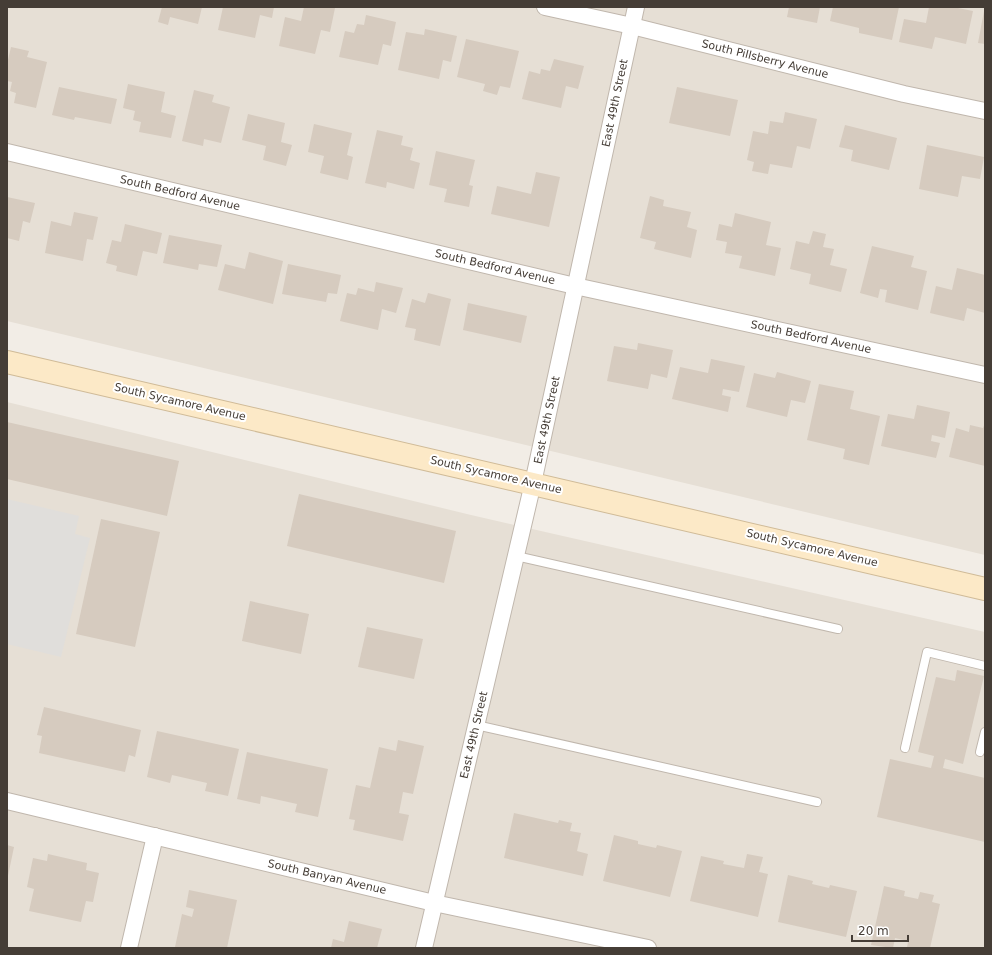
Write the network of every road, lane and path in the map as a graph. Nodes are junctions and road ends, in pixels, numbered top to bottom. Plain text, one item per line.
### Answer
1 (545, 7) edge
2 (636, 7) edge
3 (632, 26) junction
4 (985, 111) edge
5 (7, 152) edge
6 (575, 286) junction
7 (7, 362) edge
8 (985, 375) edge
9 (533, 484) junction
10 (516, 556) junction
11 (985, 589) edge
12 (838, 629) dead end
13 (985, 666) edge
14 (476, 725) junction
15 (985, 732) edge
16 (905, 748) dead end
17 (980, 752) dead end
18 (7, 801) edge
19 (817, 802) dead end
20 (155, 836) junction
21 (434, 903) junction
22 (129, 948) edge
23 (424, 948) edge
24 (648, 948) edge

1 - 3 street, South Pillsberry Avenue
2 - 3 street, East 49th Street
3 - 4 street, South Pillsberry Avenue
3 - 6 street, East 49th Street
5 - 6 street, South Bedford Avenue
6 - 8 street, South Bedford Avenue
6 - 9 street, East 49th Street
7 - 9 main road, South Sycamore Avenue
9 - 10 street, East 49th Street
9 - 11 main road, South Sycamore Avenue
10 - 12 lane
10 - 14 street, East 49th Street
13 - 16 lane
14 - 19 lane
14 - 21 street, East 49th Street
15 - 17 lane
18 - 20 street, South Banyan Avenue
20 - 21 street, South Banyan Avenue
20 - 22 street
21 - 23 street, East 49th Street
21 - 24 street, South Banyan Avenue

